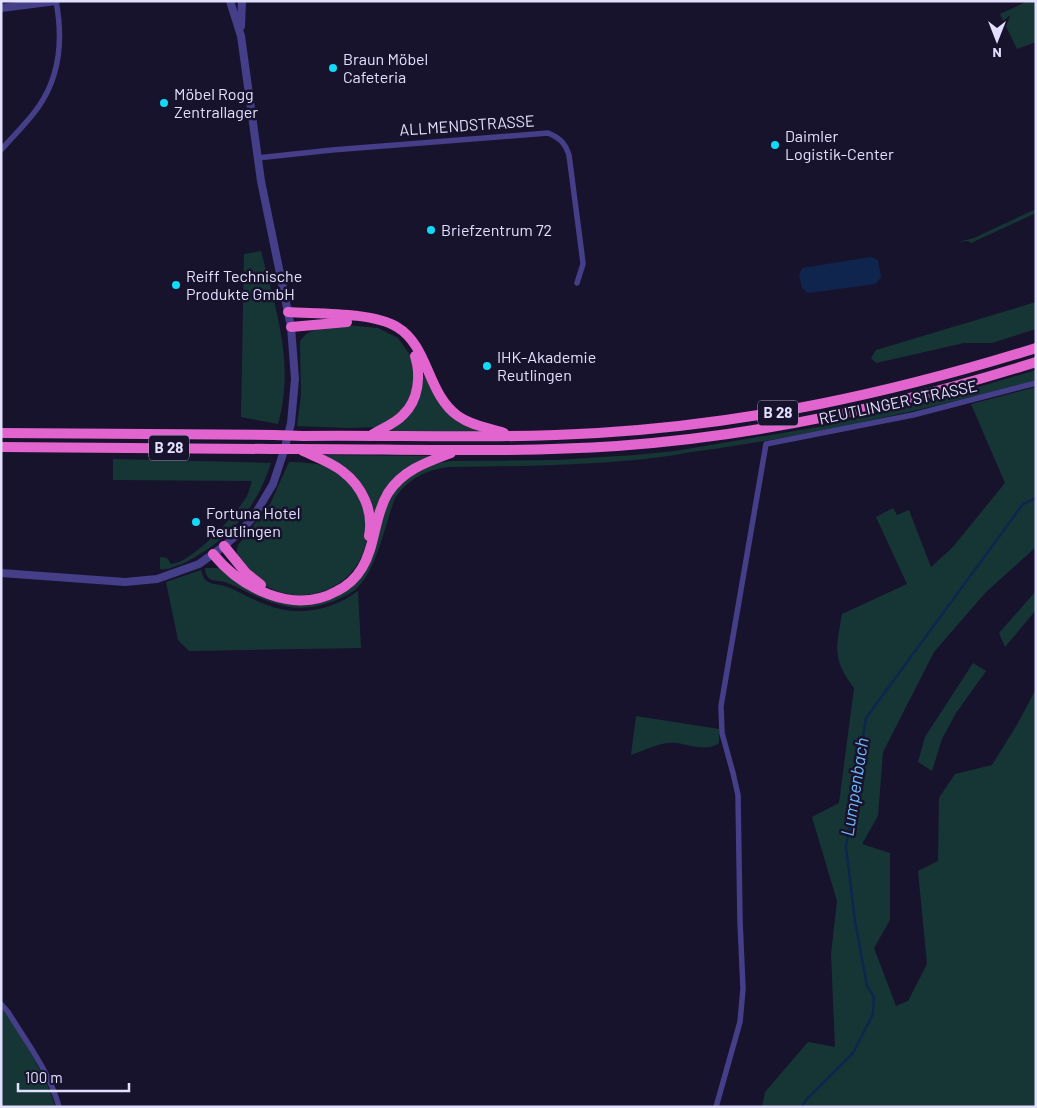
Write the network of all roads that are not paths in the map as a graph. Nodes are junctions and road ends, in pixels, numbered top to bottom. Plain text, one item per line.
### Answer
1 (56, 1) edge
2 (242, 1) edge
3 (229, 2) edge
4 (1, 8) edge
5 (241, 36) junction
6 (1, 150) edge
7 (257, 158) junction
8 (577, 283) dead end
9 (288, 312) junction
10 (291, 328) junction
11 (1036, 348) edge
12 (1036, 362) edge
13 (1036, 383) edge
14 (1, 433) edge
15 (370, 436) junction
16 (512, 436) junction
17 (1, 447) edge
18 (300, 450) junction
19 (457, 450) junction
20 (224, 546) junction
21 (213, 554) junction
22 (1, 573) edge
23 (1, 1004) edge
24 (59, 1107) edge
25 (716, 1107) edge

1 - 4 street
1 - 6 street
2 - 5 street
3 - 5 street
5 - 7 street
7 - 8 street, ALLMENDSTRASSE
7 - 9 street
9 - 10 street
9 - 16 highway
10 - 15 highway
10 - 20 street
11 - 16 highway, B 28
12 - 19 highway, B 28
13 - 25 street, REUTLINGER STRASSE
14 - 15 highway, B 28, bridge
15 - 16 highway, B 28
17 - 18 highway, B 28, bridge
18 - 19 highway, B 28
18 - 20 highway
19 - 21 highway
20 - 21 street
21 - 22 street
23 - 24 street

